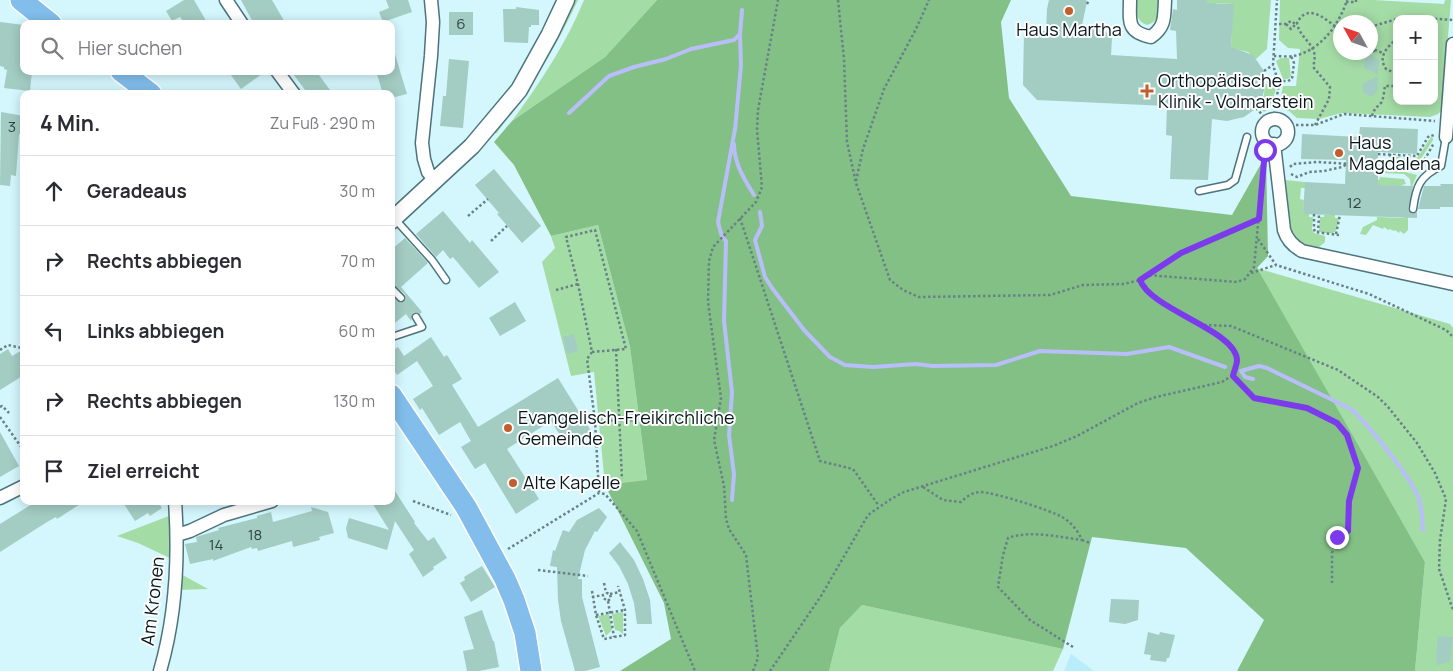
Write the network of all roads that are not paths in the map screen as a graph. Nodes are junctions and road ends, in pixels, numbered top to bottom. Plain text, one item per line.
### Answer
1 (21, 0) edge
2 (226, 0) edge
3 (431, 0) edge
4 (566, 0) edge
5 (1130, 0) edge
6 (1165, 0) edge
7 (46, 20) edge
8 (239, 20) edge
9 (1453, 44) edge
10 (126, 75) edge
11 (280, 75) edge
12 (146, 90) edge
13 (291, 90) edge
14 (1446, 137) joint
15 (1247, 138) dead end
16 (1274, 144) junction
17 (434, 180) junction
18 (1199, 191) dead end
19 (1413, 209) dead end
20 (395, 216) edge
21 (395, 222) edge
22 (446, 280) dead end
23 (1453, 284) edge
24 (395, 292) edge
25 (401, 298) dead end
26 (416, 317) dead end
27 (395, 336) edge
28 (395, 400) edge
29 (20, 488) edge
30 (0, 498) edge
31 (175, 505) edge
32 (258, 505) edge
33 (177, 535) junction
34 (160, 671) edge
35 (531, 671) edge

1 - 7 main road
2 - 8 street
3 - 17 street
4 - 17 street
5 - 6 street
9 - 14 street
10 - 12 main road
11 - 13 street
14 - 19 lane
15 - 18 lane
16 - 16 street
16 - 23 street
17 - 20 street
21 - 22 lane
24 - 25 lane
26 - 27 lane
28 - 35 main road
29 - 30 street
31 - 33 street, Am Kronen
32 - 33 street, Am Kronen
33 - 34 street, Am Kronen

